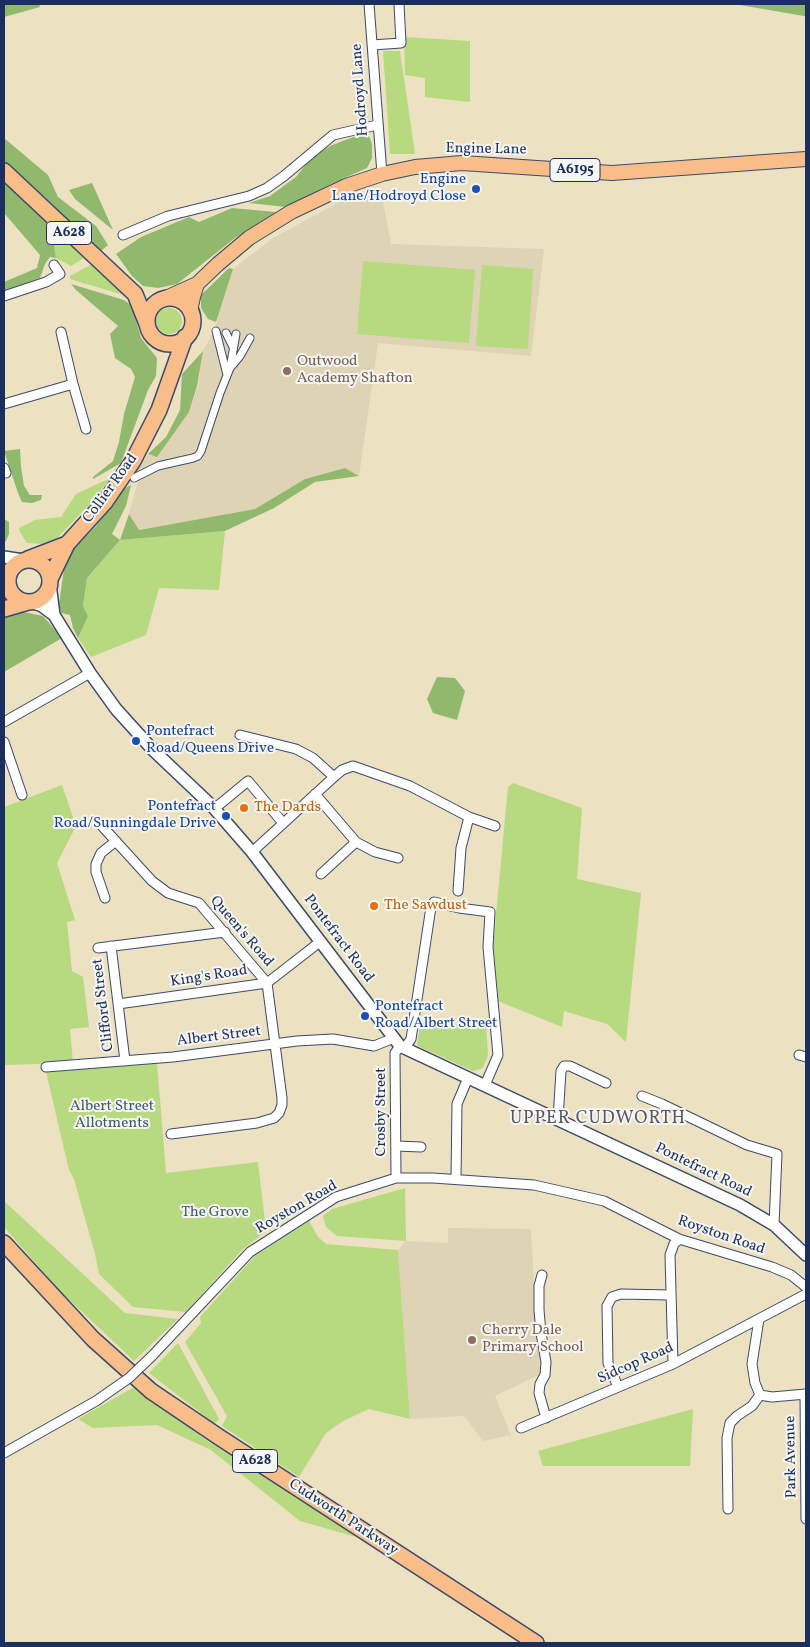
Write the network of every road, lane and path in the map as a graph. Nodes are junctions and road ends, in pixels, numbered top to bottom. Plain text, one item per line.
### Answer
1 (369, 4) edge
2 (399, 4) edge
3 (372, 45) junction
4 (378, 125) junction
5 (806, 159) edge
6 (4, 171) edge
7 (382, 174) junction
8 (123, 235) dead end
9 (54, 265) dead end
10 (197, 284) junction
11 (135, 294) junction
12 (4, 296) edge
13 (164, 299) junction
14 (190, 311) junction
15 (147, 324) junction
16 (216, 331) dead end
17 (61, 332) dead end
18 (226, 333) dead end
19 (185, 338) junction
20 (158, 340) junction
21 (233, 347) junction
22 (228, 372) junction
23 (171, 373) junction
24 (73, 384) junction
25 (4, 404) edge
26 (86, 429) dead end
27 (134, 478) dead end
28 (67, 544) junction
29 (4, 557) edge
30 (26, 559) junction
31 (50, 581) junction
32 (6, 585) edge
33 (29, 602) junction
34 (4, 609) edge
35 (54, 615) junction
36 (90, 673) junction
37 (4, 722) edge
38 (240, 735) dead end
39 (4, 742) edge
40 (334, 776) junction
41 (315, 794) junction
42 (22, 795) dead end
43 (214, 809) junction
44 (469, 817) junction
45 (283, 823) junction
46 (102, 826) dead end
47 (495, 826) dead end
48 (116, 841) junction
49 (356, 842) junction
50 (252, 852) junction
51 (398, 858) dead end
52 (321, 874) dead end
53 (458, 891) dead end
54 (105, 898) dead end
55 (225, 932) junction
56 (321, 941) junction
57 (111, 946) junction
58 (98, 948) dead end
59 (267, 982) junction
60 (118, 1004) junction
61 (276, 1043) junction
62 (399, 1044) junction
63 (125, 1061) junction
64 (46, 1067) dead end
65 (468, 1078) junction
66 (606, 1083) dead end
67 (486, 1085) junction
68 (642, 1096) dead end
69 (558, 1119) junction
70 (172, 1134) dead end
71 (396, 1146) junction
72 (422, 1147) dead end
73 (396, 1178) junction
74 (456, 1179) junction
75 (774, 1226) junction
76 (679, 1239) junction
77 (4, 1243) edge
78 (806, 1255) edge
79 (542, 1275) dead end
80 (806, 1287) edge
81 (806, 1294) edge
82 (670, 1295) junction
83 (759, 1319) junction
84 (673, 1364) junction
85 (618, 1388) junction
86 (806, 1394) edge
87 (760, 1395) junction
88 (546, 1418) junction
89 (521, 1428) dead end
90 (4, 1453) edge
91 (728, 1510) dead end
92 (806, 1519) edge
93 (536, 1643) edge

1 - 3 street, Hodroyd Lane
2 - 3 street
3 - 4 street, Hodroyd Lane
4 - 7 street, Hodroyd Lane
4 - 8 street
5 - 7 main road, Engine Lane / A6195
6 - 11 highway, A628
7 - 10 main road, Engine Lane / A6195
9 - 12 street
10 - 13 main road, Engine Lane / A6195
10 - 14 main road
11 - 13 highway
11 - 15 highway, A628
13 - 14 highway
13 - 15 highway
14 - 19 highway
15 - 20 highway, A628
16 - 22 street
17 - 24 street
18 - 21 street
19 - 20 highway
19 - 23 highway, Collier Road
20 - 23 highway, A628
21 - 22 street
21 - 22 street
22 - 27 street
23 - 28 highway, Collier Road
24 - 25 street
24 - 26 street
28 - 30 highway, Collier Road
28 - 31 highway, Collier Road
29 - 30 street
30 - 31 highway
30 - 32 highway
31 - 33 highway
31 - 35 street, Pontefract Road
32 - 33 highway
33 - 34 highway
33 - 35 street, Pontefract Road
35 - 36 street, Pontefract Road
36 - 37 street
36 - 43 street, Pontefract Road
38 - 40 street
39 - 42 street
40 - 41 street
40 - 44 street
41 - 45 street
41 - 49 street
43 - 45 street
43 - 50 street, Pontefract Road
44 - 47 street
44 - 53 street
45 - 50 street
46 - 48 street, Queen's Road
48 - 54 street
48 - 55 street, Queen's Road
49 - 51 street
49 - 52 street
50 - 56 street, Pontefract Road
55 - 57 street
55 - 59 street, Queen's Road
56 - 59 street, King's Road
56 - 62 street, Pontefract Road
57 - 58 street
57 - 60 street, Clifford Street
59 - 60 street, King's Road
59 - 61 street, Queen's Road
60 - 63 street, Clifford Street
61 - 62 street, Albert Street
61 - 63 street, Albert Street
61 - 70 street
62 - 65 street, Pontefract Road
62 - 67 street, Crosby Street
62 - 71 street, Crosby Street
63 - 64 street, Albert Street
65 - 67 street, Pontefract Road
65 - 74 street
66 - 69 street
67 - 69 street, Pontefract Road
68 - 75 street
69 - 75 street, Pontefract Road
71 - 72 street
71 - 73 street, Crosby Street
73 - 74 street, Royston Road
73 - 90 street, Royston Road, bridge
74 - 76 street, Royston Road
75 - 78 street, Pontefract Road
76 - 80 street, Royston Road
76 - 82 street
77 - 93 highway, Cudworth Parkway / A628
79 - 88 street
81 - 83 street, Sidcop Road
82 - 84 street
82 - 85 street
83 - 84 street, Sidcop Road
83 - 87 street
84 - 85 street, Sidcop Road
85 - 88 street, Sidcop Road
86 - 87 street, Park Avenue
86 - 92 street, Park Avenue
87 - 91 street
88 - 89 street, Sidcop Road

